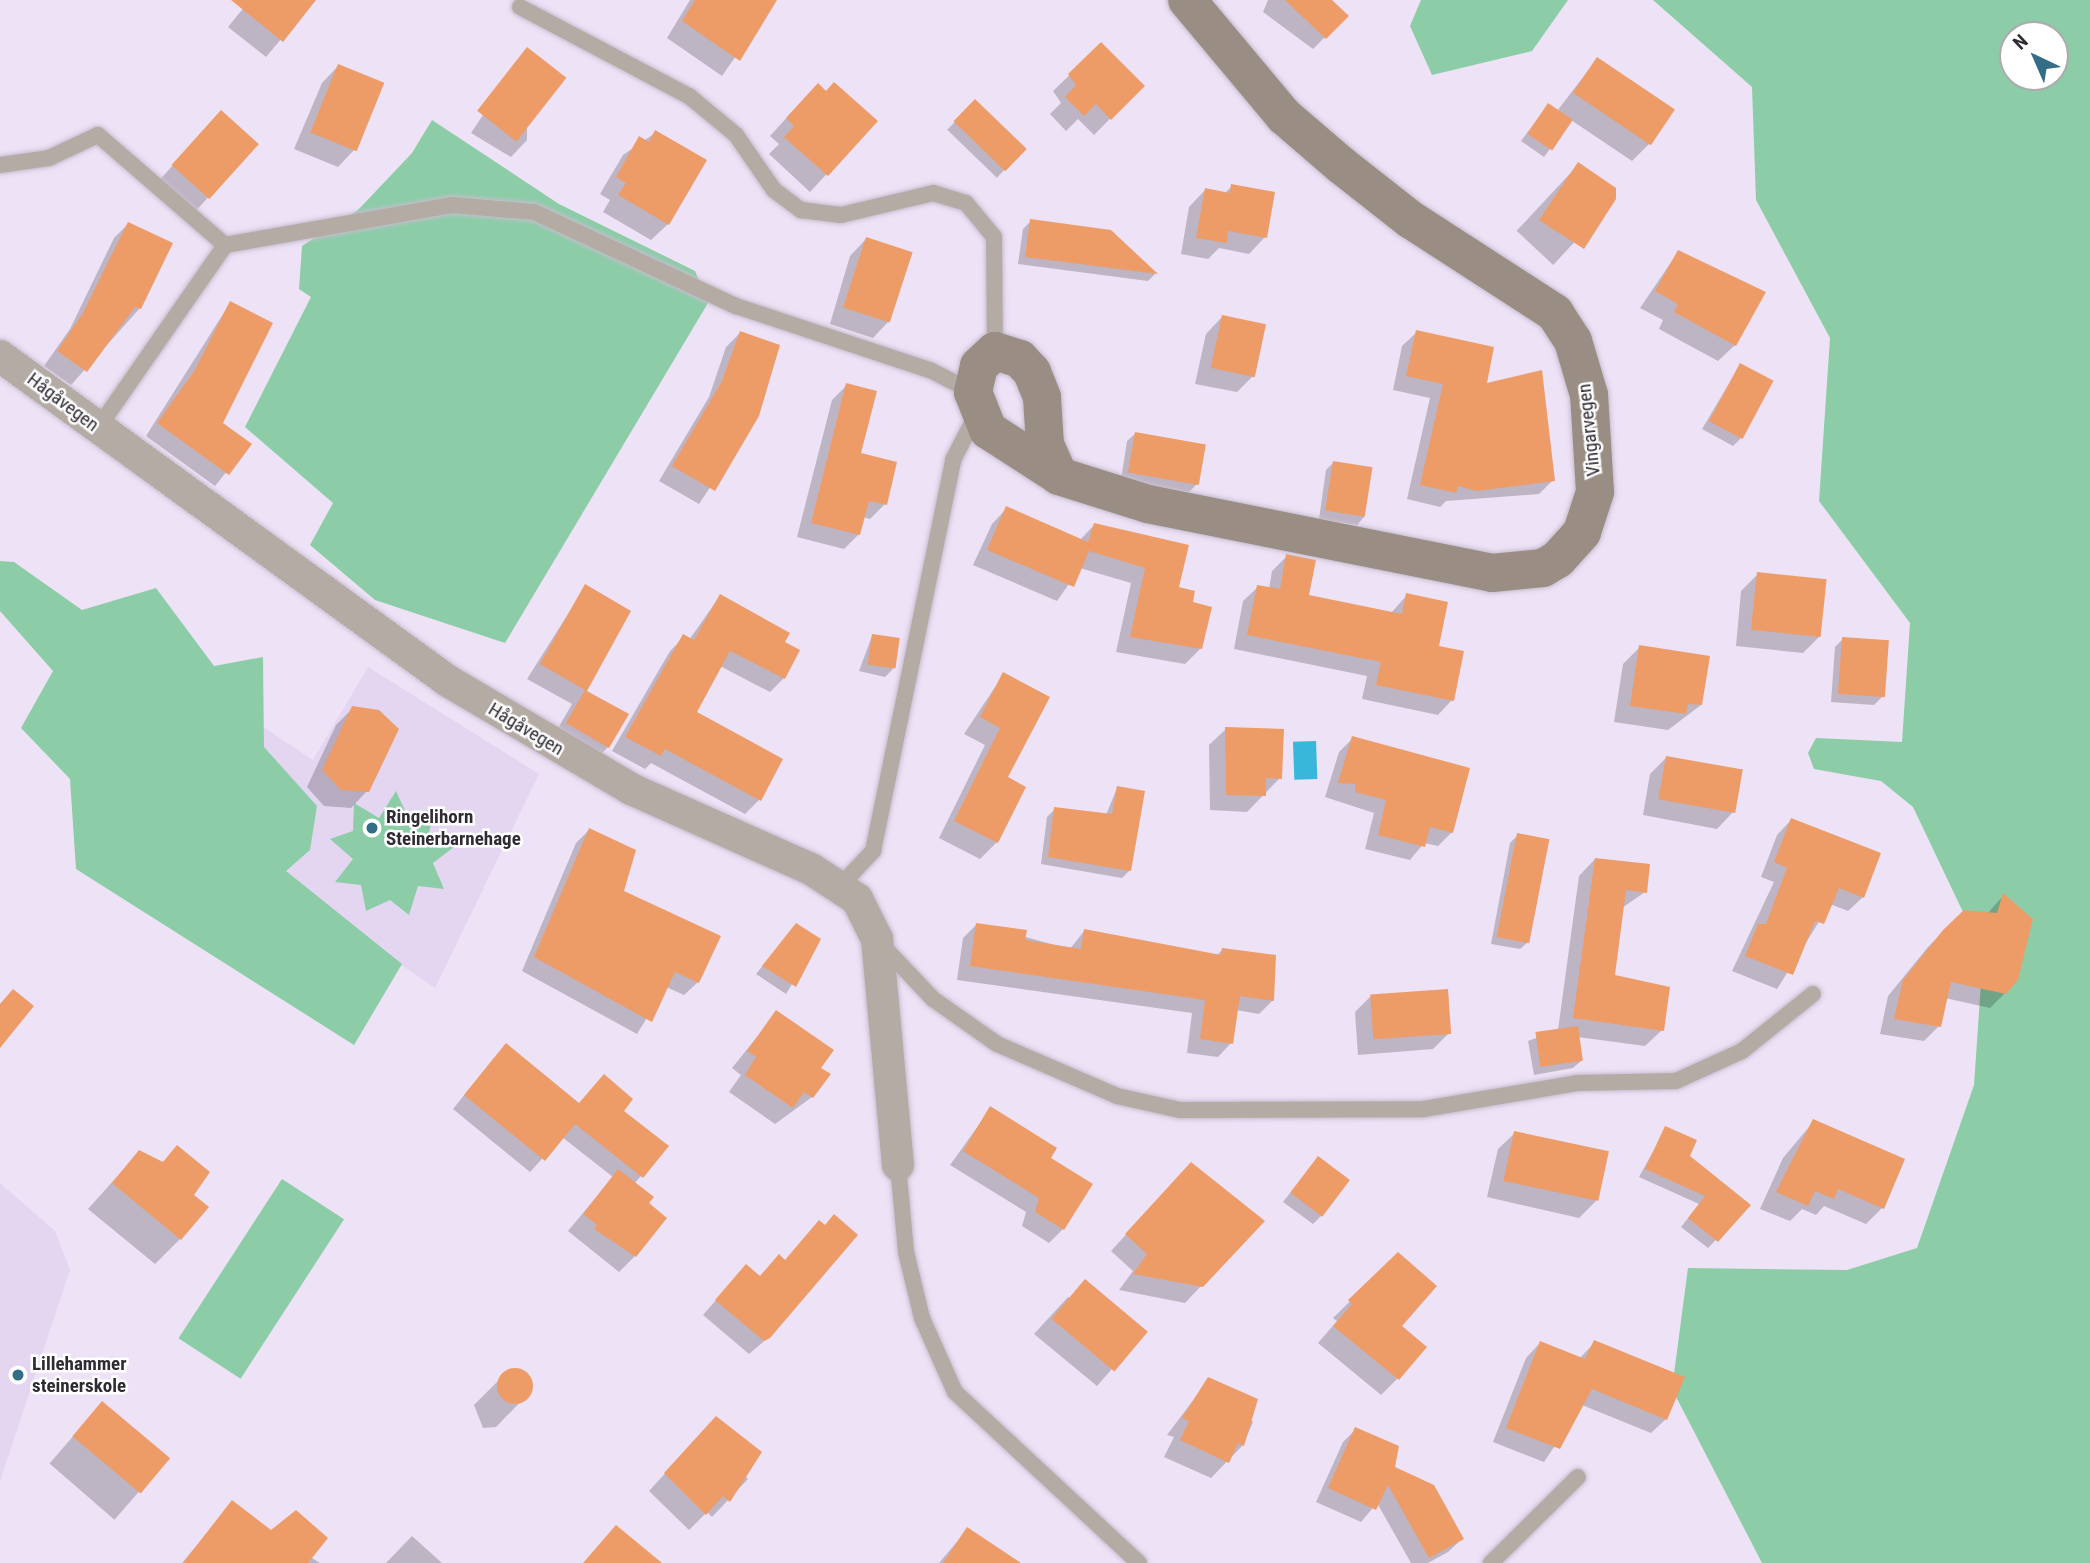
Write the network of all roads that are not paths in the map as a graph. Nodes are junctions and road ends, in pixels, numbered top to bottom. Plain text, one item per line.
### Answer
1 (1187, 0) edge
2 (520, 7) dead end
3 (0, 166) edge
4 (225, 245) junction
5 (995, 351) junction
6 (0, 356) edge
7 (975, 402) junction
8 (97, 428) junction
9 (1059, 476) junction
10 (841, 885) junction
11 (877, 939) junction
12 (1813, 994) dead end
13 (898, 1165) joint
14 (1578, 1477) dead end
15 (1139, 1563) edge
16 (1491, 1563) edge

1 - 9 street, Vingarvegen
2 - 5 lane
3 - 4 lane
4 - 7 lane
4 - 8 lane
5 - 7 street
5 - 9 street
6 - 8 street, Hågåvegen
7 - 9 street, Vingarvegen
7 - 10 lane
8 - 10 street, Hågåvegen
10 - 11 street, Hågåvegen
11 - 12 lane
11 - 13 street, Hågåvegen
13 - 15 lane
14 - 16 lane

